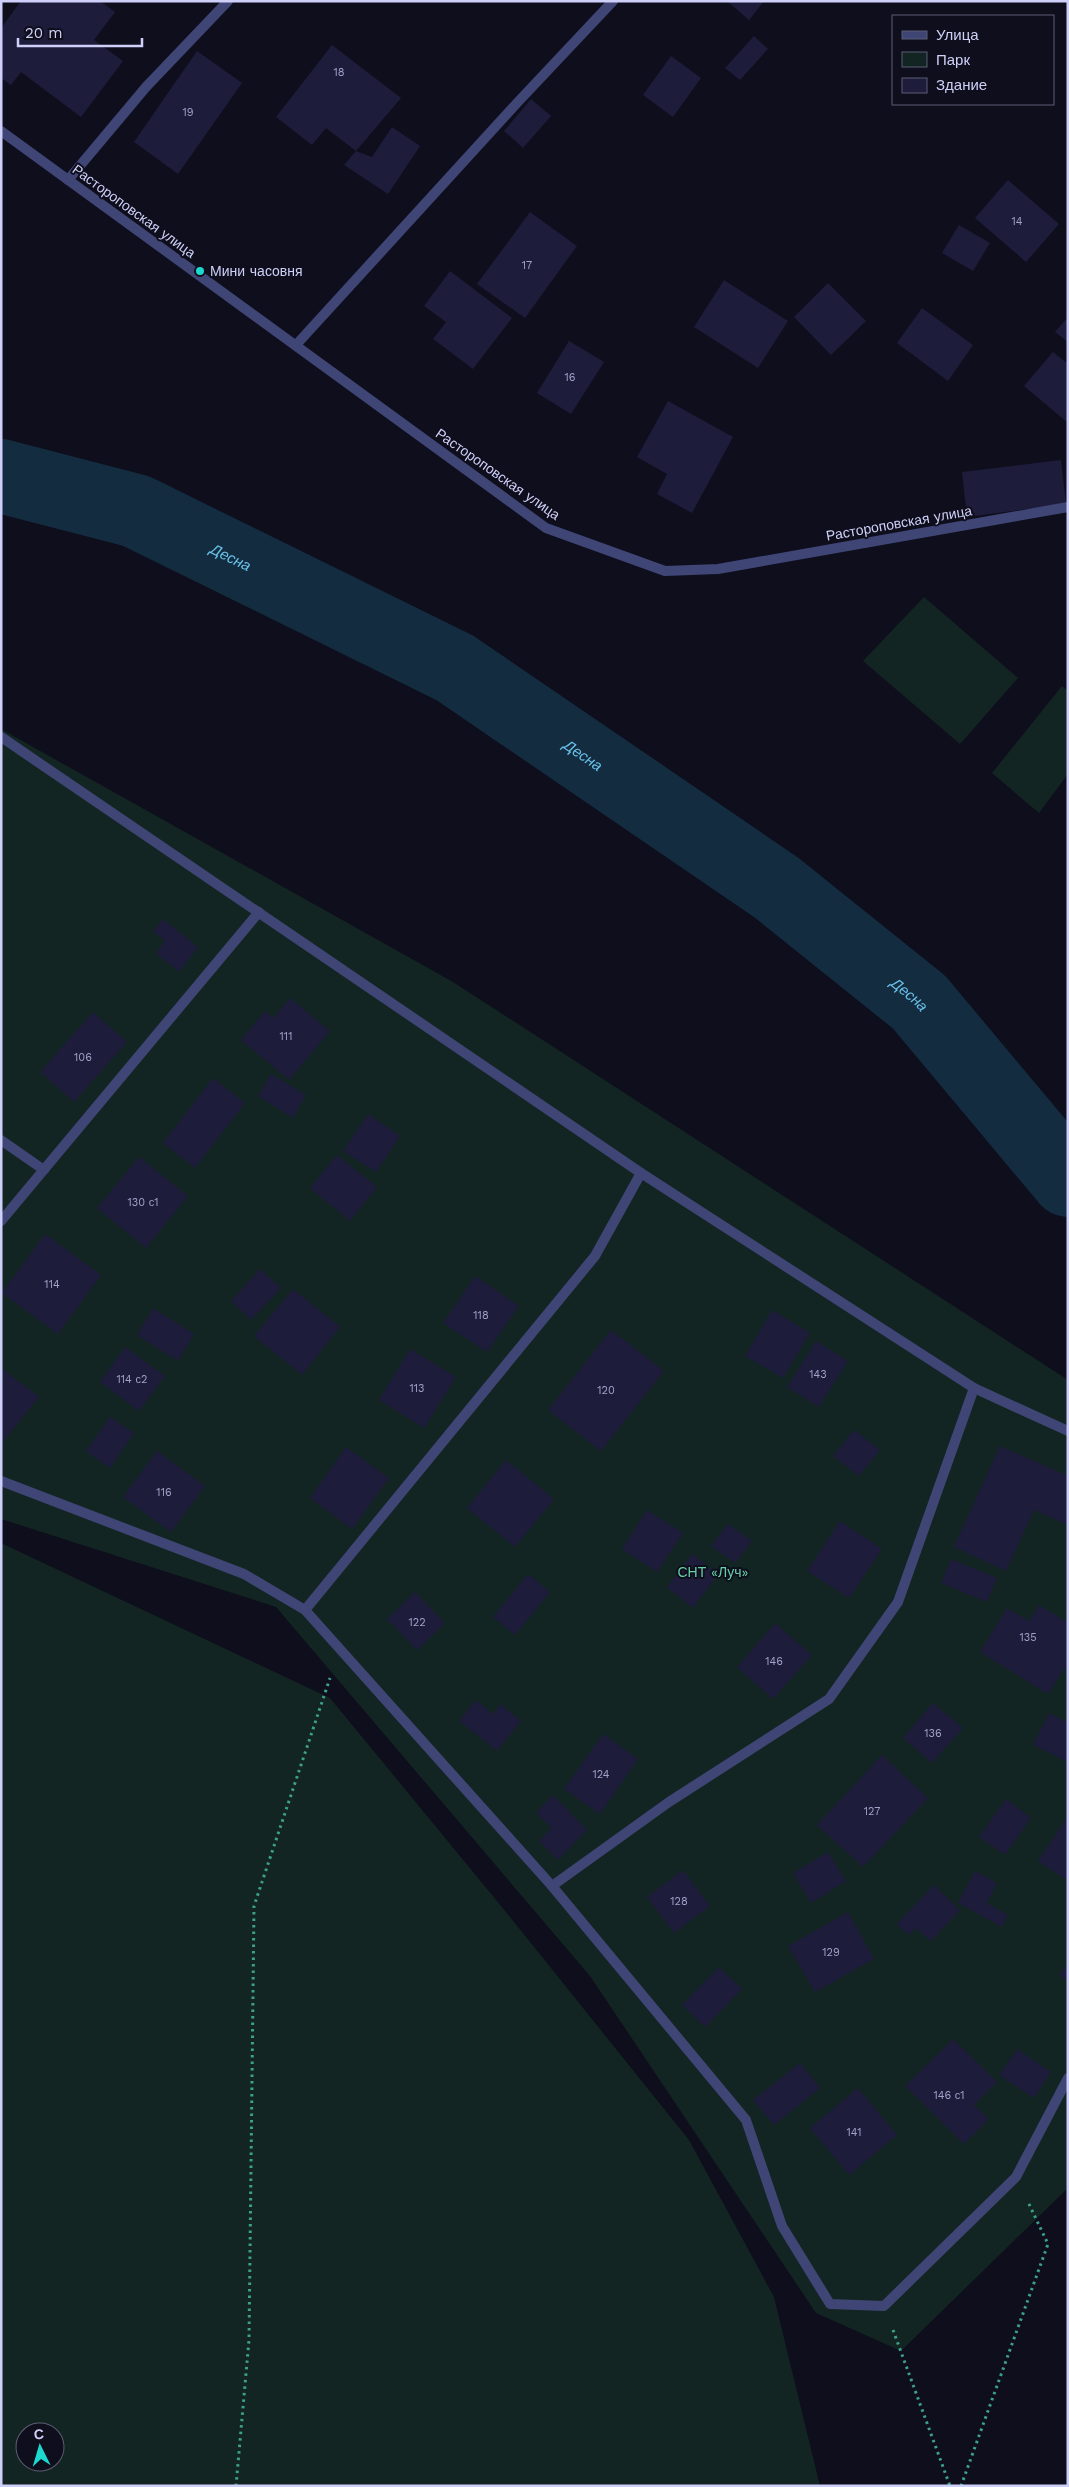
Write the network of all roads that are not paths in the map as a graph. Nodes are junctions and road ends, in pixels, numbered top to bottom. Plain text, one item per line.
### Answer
1 (228, 1) edge
2 (613, 1) edge
3 (1, 131) edge
4 (68, 180) junction
5 (296, 345) junction
6 (1068, 507) edge
7 (1, 737) edge
8 (259, 912) junction
9 (1, 1140) edge
10 (44, 1170) junction
11 (641, 1173) junction
12 (1, 1221) edge
13 (974, 1388) junction
14 (1068, 1431) edge
15 (1, 1481) edge
16 (305, 1610) junction
17 (552, 1886) junction
18 (1068, 2078) edge

1 - 4 street
2 - 5 street
3 - 4 street, Растороповская улица
4 - 5 street, Растороповская улица
5 - 6 street, Растороповская улица
7 - 8 street
8 - 10 street
8 - 11 street
9 - 10 street
10 - 12 street
11 - 13 street
11 - 16 street
13 - 14 street
13 - 17 street
15 - 16 street
16 - 17 street
17 - 18 street

